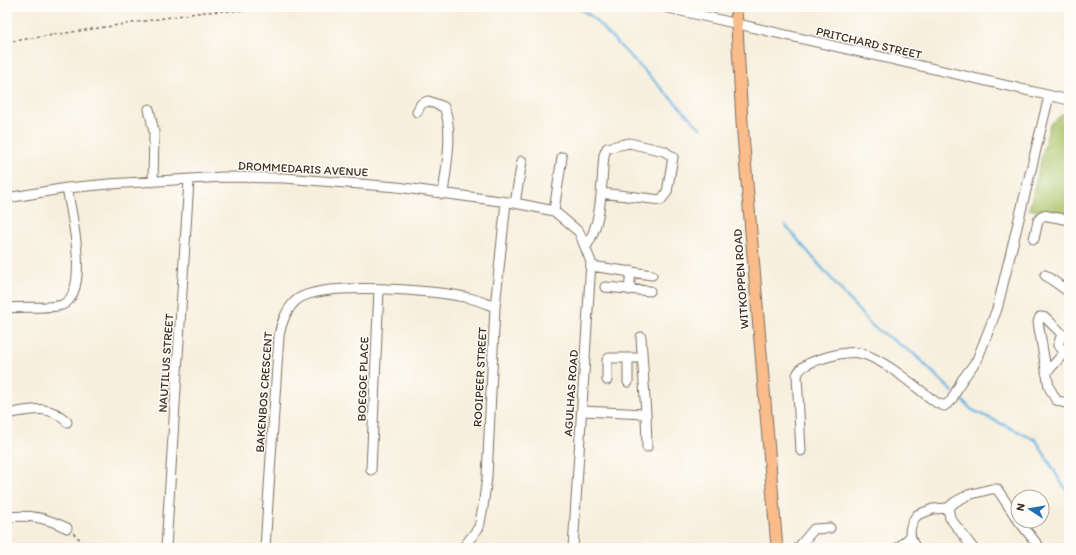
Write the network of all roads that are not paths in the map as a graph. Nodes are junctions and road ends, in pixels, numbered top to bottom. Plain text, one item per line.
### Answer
1 (664, 7) edge
2 (736, 7) edge
3 (737, 24) junction
4 (1049, 96) junction
5 (1069, 100) edge
6 (149, 108) dead end
7 (417, 112) dead end
8 (562, 157) dead end
9 (522, 161) dead end
10 (189, 180) junction
11 (153, 182) junction
12 (67, 188) junction
13 (601, 193) junction
14 (443, 194) junction
15 (7, 198) edge
16 (510, 202) junction
17 (554, 211) junction
18 (1069, 220) edge
19 (1034, 239) dead end
20 (585, 244) junction
21 (591, 266) junction
22 (631, 271) junction
23 (652, 275) dead end
24 (1045, 275) dead end
25 (605, 287) dead end
26 (378, 290) junction
27 (629, 290) junction
28 (650, 291) dead end
29 (1069, 292) edge
30 (495, 307) junction
31 (7, 308) edge
32 (641, 337) dead end
33 (1067, 354) edge
34 (628, 358) junction
35 (641, 358) junction
36 (1046, 373) junction
37 (607, 380) dead end
38 (628, 382) dead end
39 (1069, 402) edge
40 (7, 414) edge
41 (582, 414) junction
42 (646, 414) junction
43 (67, 422) dead end
44 (647, 447) dead end
45 (801, 451) dead end
46 (371, 470) dead end
47 (948, 508) junction
48 (1010, 509) edge
49 (7, 518) edge
50 (67, 528) road end
51 (830, 528) dead end
52 (1025, 529) edge
53 (166, 548) edge
54 (265, 548) edge
55 (463, 548) edge
56 (573, 548) edge
57 (777, 548) edge
58 (798, 548) edge
59 (898, 548) edge
60 (973, 548) edge
61 (1040, 548) edge

1 - 3 street, PRITCHARD STREET
2 - 3 main road, WITKOPPEN ROAD
3 - 4 street, PRITCHARD STREET
3 - 57 main road, WITKOPPEN ROAD
4 - 5 street, PRITCHARD STREET
4 - 45 street
6 - 11 street
7 - 14 street
8 - 17 street
9 - 16 street, ROOIPEER STREET
10 - 11 street, DROMMEDARIS AVENUE
10 - 14 street, DROMMEDARIS AVENUE
10 - 53 street, NAUTILUS STREET
11 - 12 street, DROMMEDARIS AVENUE
12 - 15 street, DROMMEDARIS AVENUE
12 - 31 street
13 - 13 street
13 - 20 street
14 - 16 street, DROMMEDARIS AVENUE
16 - 17 street, DROMMEDARIS AVENUE
16 - 30 street, ROOIPEER STREET
17 - 20 street, DROMMEDARIS AVENUE
18 - 19 street
20 - 21 street, AGULHAS ROAD
21 - 22 street
21 - 41 street, AGULHAS ROAD
22 - 23 street
22 - 27 street
24 - 29 street
25 - 27 street
26 - 30 street, BAKENBOS CRESCENT
26 - 46 street, BOEGOE PLACE
26 - 54 street, BAKENBOS CRESCENT
27 - 28 street
30 - 55 street, ROOIPEER STREET
32 - 35 street
33 - 36 street
33 - 36 street
34 - 35 street
34 - 37 street
34 - 38 street
35 - 42 street
36 - 39 street
40 - 43 street
41 - 42 street
41 - 56 street, AGULHAS ROAD
42 - 44 street
47 - 48 street
47 - 59 street
47 - 60 street
49 - 50 street
51 - 58 street
52 - 61 street

